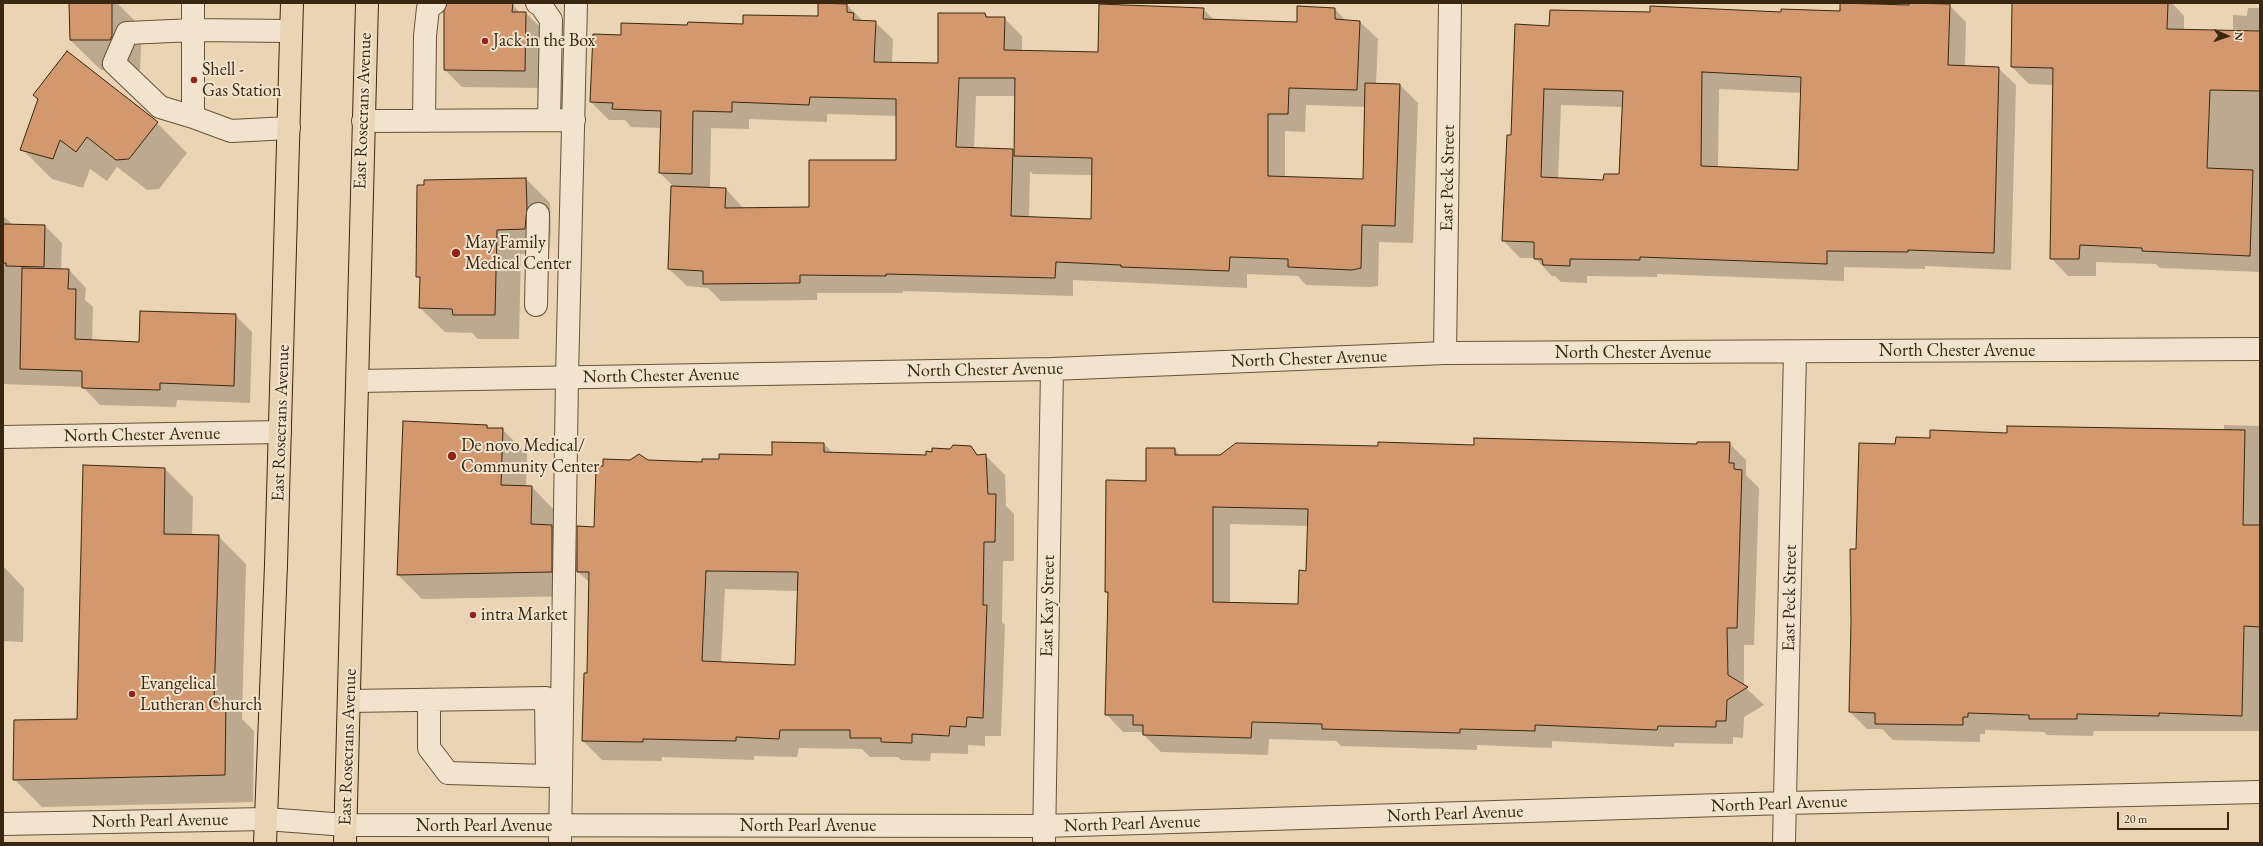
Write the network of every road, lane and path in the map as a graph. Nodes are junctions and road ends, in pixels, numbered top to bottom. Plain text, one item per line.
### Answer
1 (193, 3) edge
2 (292, 3) edge
3 (367, 3) edge
4 (435, 3) edge
5 (537, 3) edge
6 (576, 3) edge
7 (1450, 3) edge
8 (193, 30) junction
9 (291, 31) junction
10 (193, 117) junction
11 (549, 120) junction
12 (574, 120) junction
13 (363, 121) junction
14 (424, 121) junction
15 (289, 128) junction
16 (538, 214) dead end
17 (537, 261) junction
18 (570, 262) junction
19 (536, 305) dead end
20 (2260, 349) edge
21 (1795, 352) junction
22 (1445, 353) junction
23 (1052, 369) junction
24 (567, 377) junction
25 (358, 381) junction
26 (280, 432) junction
27 (3, 437) edge
28 (429, 700) junction
29 (349, 701) junction
30 (2260, 792) edge
31 (1786, 803) junction
32 (266, 819) junction
33 (3, 824) edge
34 (345, 834) edge
35 (560, 834) edge
36 (1044, 835) edge
37 (265, 843) edge
38 (1784, 843) edge

1 - 8 street
2 - 9 main road, East Rosecrans Avenue
3 - 13 main road, East Rosecrans Avenue
4 - 14 street
5 - 11 street
6 - 12 street
7 - 22 street, East Peck Street
8 - 9 street
8 - 10 street
8 - 10 street
9 - 15 main road, East Rosecrans Avenue
10 - 15 street
11 - 12 street
11 - 14 street
12 - 18 street
13 - 14 street
13 - 25 main road, East Rosecrans Avenue
15 - 26 main road, East Rosecrans Avenue
16 - 17 street
17 - 18 street
17 - 19 street
18 - 24 street
20 - 21 street, North Chester Avenue
21 - 22 street, North Chester Avenue
21 - 31 street, East Peck Street
22 - 23 street, North Chester Avenue
23 - 24 street, North Chester Avenue
23 - 36 street, East Kay Street
24 - 25 street, North Chester Avenue
24 - 35 street
25 - 29 main road, East Rosecrans Avenue
26 - 27 street, North Chester Avenue
26 - 32 main road, East Rosecrans Avenue
28 - 28 street
28 - 29 street
29 - 34 main road, East Rosecrans Avenue
30 - 31 street, North Pearl Avenue
31 - 36 street, North Pearl Avenue
31 - 38 street, East Peck Street
32 - 33 street, North Pearl Avenue
32 - 34 street, North Pearl Avenue
32 - 37 main road, East Rosecrans Avenue
34 - 35 street, North Pearl Avenue
35 - 36 street, North Pearl Avenue

